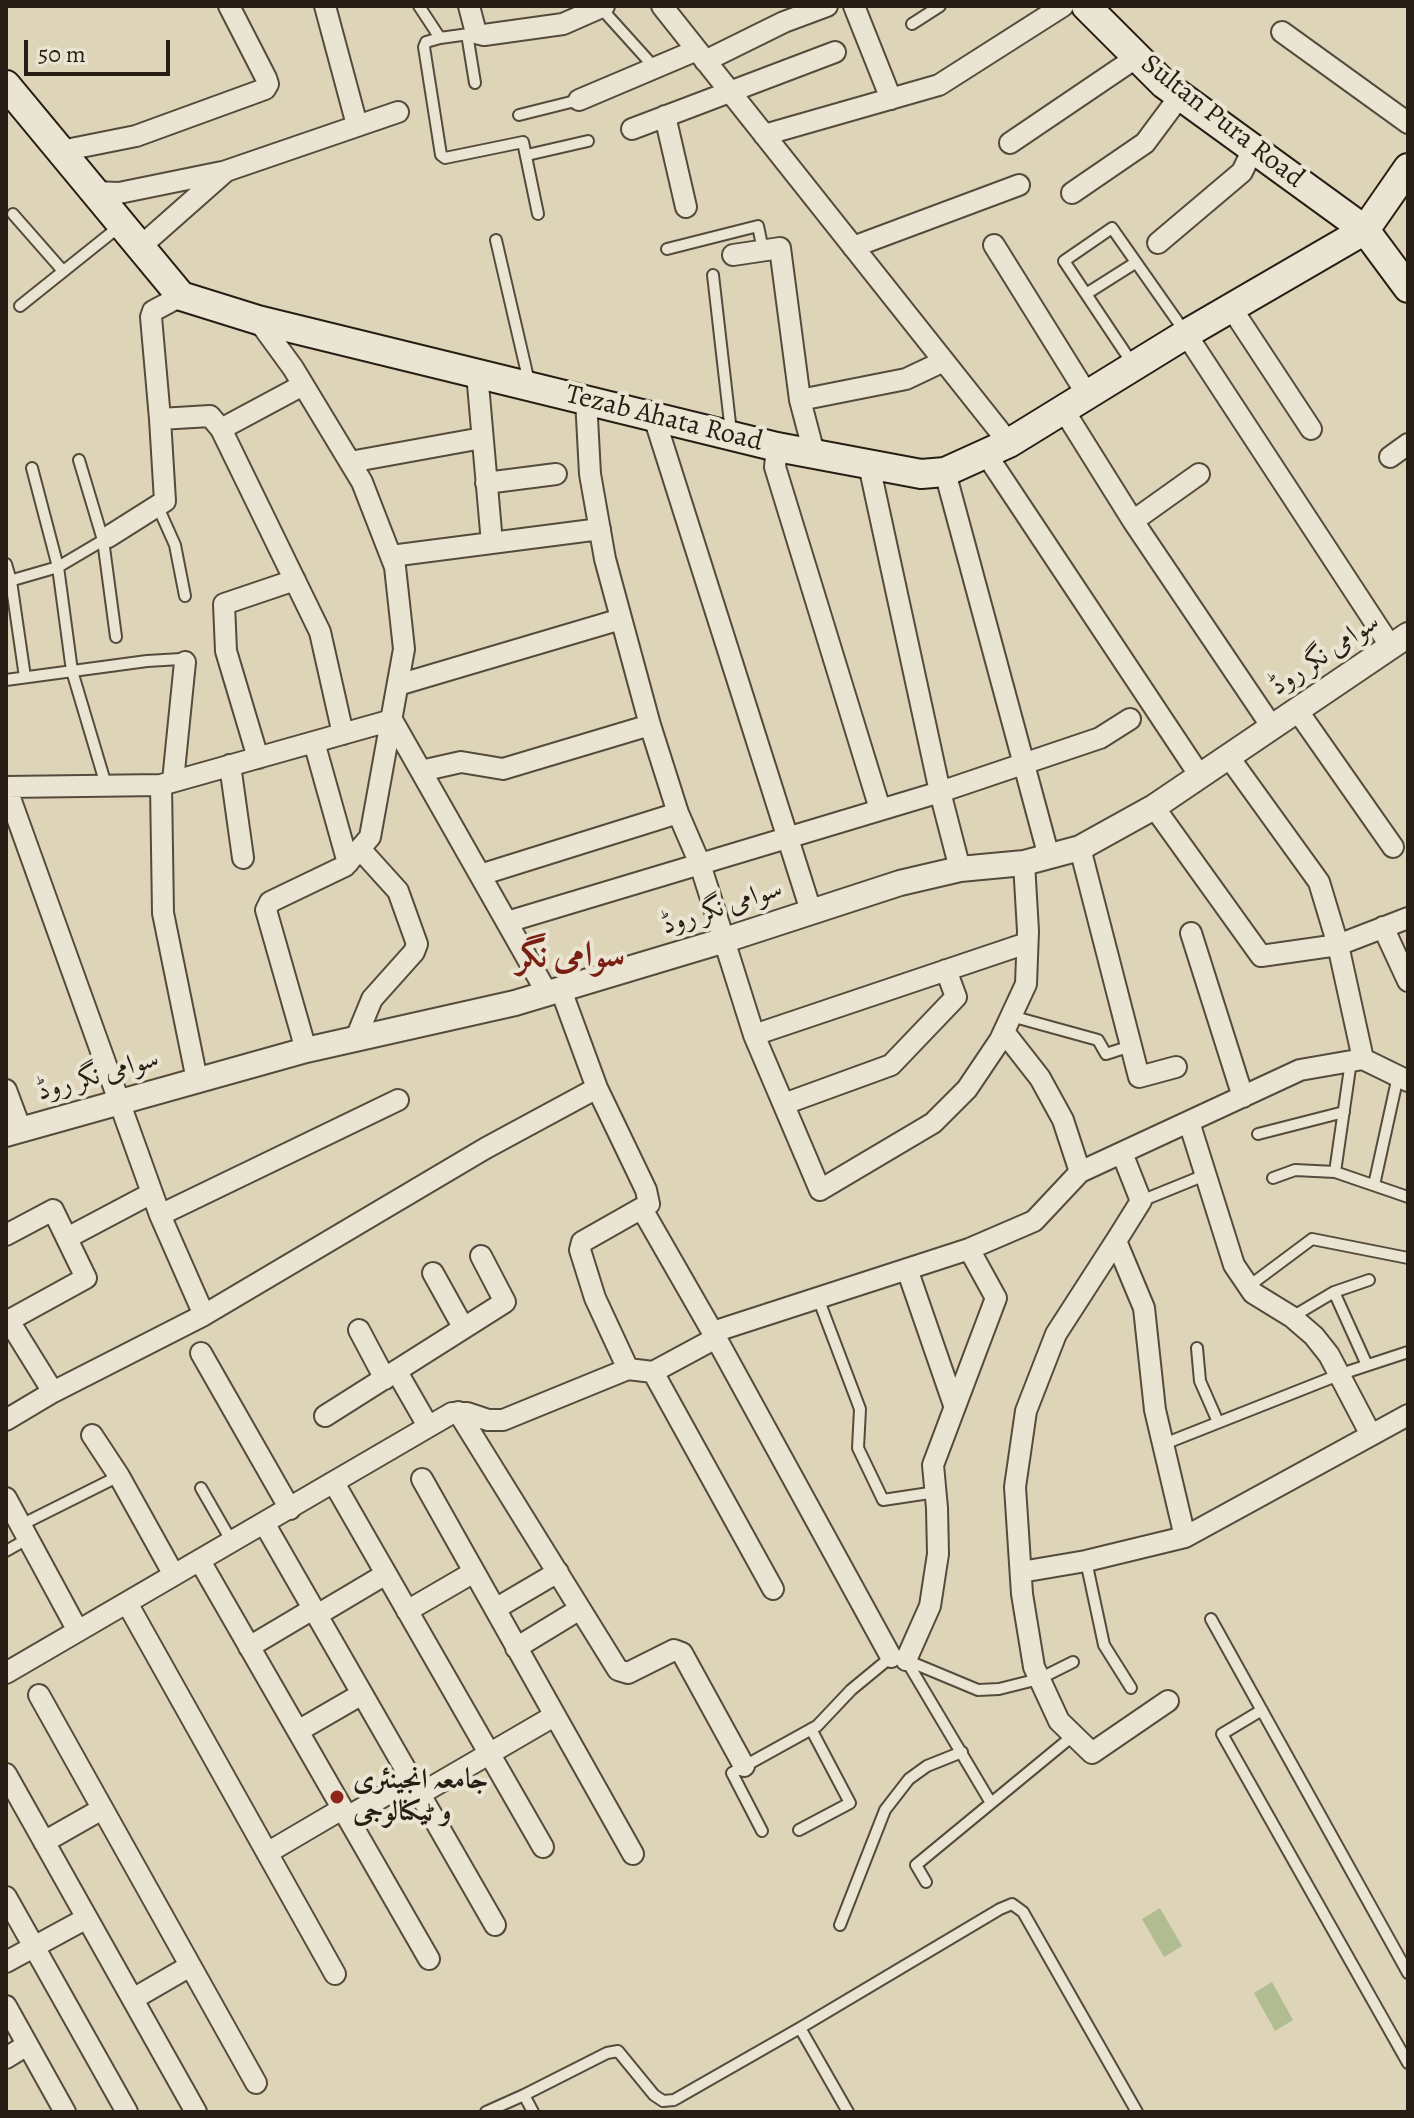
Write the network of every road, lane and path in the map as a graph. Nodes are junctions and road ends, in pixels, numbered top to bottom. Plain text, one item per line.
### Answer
1 (229, 6) edge
2 (325, 6) edge
3 (419, 6) edge
4 (469, 6) edge
5 (662, 6) edge
6 (827, 6) edge
7 (854, 6) edge
8 (940, 6) edge
9 (1063, 6) edge
10 (1086, 6) edge
11 (602, 7) edge
12 (780, 14) edge
13 (912, 24) dead end
14 (1282, 32) dead end
15 (472, 34) junction
16 (440, 38) junction
17 (835, 52) dead end
18 (701, 55) junction
19 (1137, 57) junction
20 (655, 68) junction
21 (475, 83) dead end
22 (6, 85) edge
23 (730, 91) junction
24 (1180, 96) junction
25 (891, 99) junction
26 (579, 100) joint
27 (398, 112) dead end
28 (519, 115) dead end
29 (665, 116) junction
30 (1408, 123) edge
31 (357, 125) junction
32 (632, 129) dead end
33 (764, 135) junction
34 (588, 141) dead end
35 (1010, 143) dead end
36 (1253, 149) junction
37 (61, 151) junction
38 (527, 155) junction
39 (1408, 168) edge
40 (226, 171) junction
41 (1019, 185) dead end
42 (94, 192) junction
43 (1072, 193) dead end
44 (686, 207) dead end
45 (13, 214) dead end
46 (538, 214) dead end
47 (121, 224) junction
48 (1365, 230) junction
49 (496, 240) dead end
50 (1158, 243) dead end
51 (994, 245) dead end
52 (140, 247) junction
53 (853, 247) junction
54 (667, 249) dead end
55 (763, 250) junction
56 (733, 255) dead end
57 (1135, 263) junction
58 (63, 271) junction
59 (713, 275) dead end
60 (1408, 288) edge
61 (1086, 294) junction
62 (181, 296) junction
63 (20, 306) dead end
64 (1232, 309) junction
65 (258, 320) junction
66 (1186, 334) junction
67 (944, 361) junction
68 (1134, 366) junction
69 (477, 373) junction
70 (303, 385) junction
71 (530, 386) junction
72 (1088, 396) junction
73 (586, 399) junction
74 (800, 400) junction
75 (1063, 409) junction
76 (654, 417) junction
77 (160, 419) junction
78 (221, 429) junction
79 (1311, 429) dead end
80 (732, 436) junction
81 (482, 438) junction
82 (1408, 444) edge
83 (777, 447) junction
84 (998, 449) junction
85 (814, 453) junction
86 (1390, 457) dead end
87 (79, 460) dead end
88 (350, 462) junction
89 (869, 465) junction
90 (32, 468) dead end
91 (945, 472) junction
92 (556, 474) dead end
93 (1199, 474) dead end
94 (486, 483) junction
95 (158, 507) junction
96 (1133, 521) junction
97 (600, 529) junction
98 (106, 538) junction
99 (492, 543) junction
100 (391, 556) junction
101 (6, 564) edge
102 (58, 567) junction
103 (295, 580) junction
104 (8, 582) edge
105 (185, 596) dead end
106 (621, 619) junction
107 (116, 637) dead end
108 (1400, 641) edge
109 (185, 662) joint
110 (72, 671) junction
111 (25, 677) junction
112 (6, 680) edge
113 (398, 685) junction
114 (1297, 710) junction
115 (1130, 719) dead end
116 (392, 720) junction
117 (650, 725) junction
118 (1272, 727) junction
119 (343, 734) junction
120 (314, 742) junction
121 (1228, 756) junction
122 (258, 758) junction
123 (1022, 764) junction
124 (230, 765) junction
125 (421, 771) junction
126 (1200, 776) junction
127 (167, 783) junction
128 (106, 785) junction
129 (6, 787) edge
130 (940, 792) junction
131 (1154, 807) junction
132 (880, 809) junction
133 (678, 813) junction
134 (788, 837) junction
135 (1393, 847) dead end
136 (1080, 848) junction
137 (354, 856) junction
138 (1049, 857) junction
139 (243, 858) dead end
140 (1024, 863) junction
141 (700, 864) junction
142 (960, 869) junction
143 (480, 875) junction
144 (811, 911) junction
145 (1408, 918) edge
146 (507, 922) junction
147 (1383, 927) junction
148 (1191, 933) dead end
149 (725, 940) junction
150 (1027, 943) junction
151 (1338, 945) junction
152 (946, 970) junction
153 (1408, 981) edge
154 (554, 991) junction
155 (1008, 1024) junction
156 (754, 1035) junction
157 (356, 1038) junction
158 (1131, 1046) junction
159 (306, 1050) junction
160 (1357, 1060) junction
161 (1176, 1067) dead end
162 (1403, 1079) edge
163 (197, 1080) junction
164 (597, 1088) junction
165 (6, 1090) edge
166 (1243, 1097) junction
167 (119, 1100) junction
168 (398, 1100) dead end
169 (784, 1104) junction
170 (1344, 1112) junction
171 (1189, 1122) junction
172 (14, 1132) edge
173 (1258, 1134) dead end
174 (1122, 1153) junction
175 (1080, 1172) junction
176 (1335, 1172) junction
177 (1205, 1175) junction
178 (1273, 1178) dead end
179 (1374, 1185) junction
180 (152, 1193) junction
181 (1408, 1197) edge
182 (1141, 1201) junction
183 (642, 1209) junction
184 (160, 1215) junction
185 (6, 1235) edge
186 (67, 1238) junction
187 (1116, 1241) junction
188 (969, 1249) junction
189 (481, 1256) dead end
190 (1408, 1258) edge
191 (907, 1269) junction
192 (433, 1273) dead end
193 (1369, 1280) dead end
194 (1249, 1286) junction
195 (1334, 1292) junction
196 (818, 1298) junction
197 (204, 1315) junction
198 (1292, 1317) junction
199 (8, 1322) edge
200 (463, 1327) junction
201 (359, 1330) dead end
202 (715, 1335) junction
203 (1197, 1348) dead end
204 (1408, 1352) edge
205 (201, 1353) dead end
206 (1367, 1365) junction
207 (628, 1369) junction
208 (653, 1372) junction
209 (1341, 1374) junction
210 (391, 1376) junction
211 (53, 1392) junction
212 (954, 1405) junction
213 (458, 1412) junction
214 (1408, 1415) edge
215 (325, 1416) dead end
216 (6, 1420) edge
217 (1218, 1422) junction
218 (428, 1426) junction
219 (92, 1435) dead end
220 (1371, 1435) junction
221 (1164, 1444) junction
222 (119, 1476) junction
223 (422, 1479) dead end
224 (334, 1483) junction
225 (201, 1488) dead end
226 (936, 1492) junction
227 (6, 1498) edge
228 (290, 1509) junction
229 (264, 1523) junction
230 (25, 1531) junction
231 (1185, 1537) junction
232 (232, 1542) junction
233 (6, 1551) edge
234 (200, 1561) junction
235 (1086, 1561) junction
236 (474, 1572) junction
237 (558, 1572) junction
238 (1021, 1572) junction
239 (386, 1574) junction
240 (174, 1575) junction
241 (773, 1589) dead end
242 (127, 1603) junction
243 (495, 1609) junction
244 (580, 1609) junction
245 (407, 1611) junction
246 (315, 1612) junction
247 (1211, 1619) dead end
248 (78, 1631) junction
249 (249, 1647) junction
250 (516, 1648) junction
251 (898, 1658) junction
252 (1073, 1662) dead end
253 (8, 1667) edge
254 (1039, 1679) junction
255 (1131, 1688) dead end
256 (362, 1694) junction
257 (39, 1695) dead end
258 (1168, 1701) dead end
259 (1262, 1710) junction
260 (554, 1716) junction
261 (811, 1729) junction
262 (298, 1731) junction
263 (1075, 1734) junction
264 (962, 1752) junction
265 (490, 1753) junction
266 (744, 1766) junction
267 (6, 1774) edge
268 (416, 1787) junction
269 (991, 1803) junction
270 (102, 1809) junction
271 (345, 1813) junction
272 (799, 1830) dead end
273 (762, 1831) dead end
274 (44, 1842) junction
275 (543, 1847) dead end
276 (267, 1853) junction
277 (633, 1854) dead end
278 (926, 1882) dead end
279 (6, 1897) edge
280 (87, 1918) junction
281 (495, 1925) dead end
282 (840, 1925) dead end
283 (34, 1947) junction
284 (429, 1959) dead end
285 (6, 1962) edge
286 (190, 1966) junction
287 (1408, 1973) edge
288 (335, 1974) dead end
289 (133, 1999) junction
290 (6, 2006) edge
291 (800, 2028) junction
292 (27, 2045) junction
293 (6, 2058) edge
294 (1408, 2063) edge
295 (256, 2083) dead end
296 (524, 2095) junction
297 (65, 2112) edge
298 (127, 2112) edge
299 (196, 2112) edge
300 (486, 2112) edge
301 (533, 2112) edge
302 (848, 2112) edge
303 (1137, 2112) edge

1 - 37 street
2 - 31 street
3 - 16 lane
4 - 15 street
5 - 18 street
6 - 12 street
7 - 25 street
8 - 13 lane
9 - 25 street
10 - 19 main road, Sultan Pura Road
11 - 15 street
11 - 20 lane
12 - 18 street
14 - 30 street
15 - 16 lane
15 - 21 lane
16 - 38 lane
17 - 23 street
18 - 20 street
18 - 23 street
19 - 24 main road, Sultan Pura Road
19 - 35 street
20 - 26 street
22 - 37 main road
23 - 29 street
23 - 33 street
24 - 36 main road, Sultan Pura Road
24 - 43 street
25 - 33 street
26 - 28 lane
27 - 31 street
29 - 32 street
29 - 44 street
31 - 40 street
33 - 53 street
34 - 38 lane
36 - 48 main road, Sultan Pura Road
36 - 50 street
37 - 42 main road
38 - 46 lane
39 - 48 main road
40 - 42 street
40 - 52 street
41 - 53 street
42 - 47 main road
45 - 58 lane
47 - 52 main road
47 - 58 lane
48 - 60 main road, Sultan Pura Road
48 - 64 main road, Tezab Ahata Road
49 - 71 lane
51 - 72 street
52 - 62 main road
53 - 67 street
54 - 55 lane
55 - 56 street
55 - 74 street
57 - 61 lane
57 - 61 lane
57 - 66 lane
58 - 63 lane
59 - 80 lane
61 - 68 lane
62 - 65 main road, Tezab Ahata Road
62 - 77 street
64 - 66 main road, Tezab Ahata Road
64 - 79 street
65 - 69 main road, Tezab Ahata Road
65 - 70 street
66 - 68 main road, Tezab Ahata Road
66 - 108 street
67 - 74 street
67 - 84 street
68 - 72 main road, Tezab Ahata Road
69 - 71 main road, Tezab Ahata Road
69 - 81 street
70 - 78 street
70 - 88 street
71 - 73 main road, Tezab Ahata Road
72 - 75 main road, Tezab Ahata Road
73 - 76 main road, Tezab Ahata Road
73 - 97 street
74 - 85 street
75 - 84 main road, Tezab Ahata Road
75 - 96 street
76 - 80 main road, Tezab Ahata Road
76 - 134 street
77 - 78 street
77 - 95 street
78 - 103 street
80 - 83 main road, Tezab Ahata Road
81 - 88 street
81 - 94 street
82 - 86 street
83 - 85 main road, Tezab Ahata Road
83 - 132 street
84 - 91 main road, Tezab Ahata Road
84 - 126 street
85 - 89 main road, Tezab Ahata Road
87 - 98 lane
88 - 100 street
89 - 91 main road, Tezab Ahata Road
89 - 130 street
90 - 102 lane
91 - 123 street
92 - 94 street
93 - 96 street
94 - 99 street
95 - 98 street
95 - 105 lane
96 - 118 street
97 - 99 street
97 - 106 street
98 - 102 lane
98 - 107 lane
99 - 100 street
100 - 113 street
101 - 104 lane
102 - 104 lane
102 - 110 lane
103 - 119 street
103 - 122 street
104 - 111 lane
106 - 113 street
106 - 117 street
108 - 114 street, سوامی نگر روڈ
109 - 110 lane
109 - 127 street
110 - 111 lane
110 - 128 lane
111 - 112 lane
113 - 116 street
114 - 118 street, سوامی نگر روڈ
114 - 135 street
115 - 123 street
116 - 119 street
116 - 125 street
116 - 137 street
117 - 125 street
117 - 133 street
118 - 121 street, سوامی نگر روڈ
119 - 120 street
120 - 122 street
120 - 137 street
121 - 126 street, سوامی نگر روڈ
121 - 151 street
122 - 124 street
123 - 130 street
123 - 138 street
124 - 127 street
124 - 139 street
125 - 143 street
126 - 131 street, سوامی نگر روڈ
127 - 128 street
127 - 163 street
128 - 129 street
129 - 167 street
130 - 132 street
130 - 142 street
131 - 136 street, سوامی نگر روڈ
131 - 151 street
132 - 134 street
133 - 141 street
133 - 143 street
134 - 141 street
134 - 144 street
136 - 138 street, سوامی نگر روڈ
136 - 158 street
137 - 157 street
137 - 159 street
138 - 140 street, سوامی نگر روڈ
140 - 142 street, سوامی نگر روڈ
140 - 150 street
141 - 146 street
141 - 149 street
142 - 144 street, سوامی نگر روڈ
143 - 146 street
144 - 149 street, سوامی نگر روڈ
145 - 147 street
146 - 154 street
147 - 151 street
147 - 153 street
148 - 166 street
149 - 154 street, سوامی نگر روڈ
149 - 156 street
150 - 152 street
150 - 155 street
151 - 160 street
152 - 156 street
152 - 169 street
154 - 157 street, سوامی نگر روڈ
154 - 164 street
155 - 158 lane
155 - 169 street
155 - 175 street
156 - 169 street
157 - 159 street, سوامی نگر روڈ
158 - 161 street
159 - 163 street, سوامی نگر روڈ
160 - 162 street
160 - 166 street
160 - 170 lane
162 - 179 lane
163 - 167 street, سوامی نگر روڈ
164 - 183 street
164 - 197 street
165 - 172 street
166 - 171 street
167 - 172 street, سوامی نگر روڈ
167 - 180 street
168 - 184 street
170 - 173 lane
170 - 176 lane
171 - 174 street
171 - 177 street
174 - 175 street
174 - 182 street
175 - 188 street
176 - 178 lane
176 - 179 lane
177 - 182 lane
177 - 194 street
179 - 181 lane
180 - 184 street
180 - 186 street
182 - 187 street
183 - 202 street
183 - 207 street
184 - 197 street
185 - 186 street
186 - 199 street
187 - 221 street
187 - 238 street
188 - 191 street
188 - 212 street
189 - 200 street
190 - 194 lane
191 - 196 street
191 - 212 street
192 - 200 street
193 - 195 lane
194 - 198 street
195 - 198 lane
195 - 206 lane
196 - 202 street
196 - 226 lane
197 - 211 street
198 - 209 street
199 - 211 street
200 - 210 street
201 - 210 street
202 - 208 street
202 - 251 street
203 - 217 lane
204 - 206 lane
205 - 228 street
206 - 209 lane
207 - 208 street
207 - 213 street
208 - 241 street
209 - 217 lane
209 - 220 street
210 - 215 street
210 - 218 street
211 - 216 street
212 - 226 street
213 - 218 street
213 - 237 street
214 - 220 street
217 - 221 lane
218 - 224 street
219 - 222 street
220 - 231 street
221 - 231 street
222 - 230 lane
222 - 240 street
223 - 236 street
224 - 228 street
224 - 239 street
225 - 232 lane
226 - 251 street
227 - 230 street
228 - 229 street
229 - 232 street
229 - 246 street
230 - 233 lane
230 - 248 street
231 - 235 street
232 - 234 street
234 - 240 street
234 - 249 street
235 - 238 street
235 - 255 lane
236 - 243 street
236 - 245 street
237 - 243 street
237 - 244 street
238 - 254 street
239 - 245 street
239 - 246 street
240 - 242 street
242 - 248 street
242 - 276 street
243 - 250 street
244 - 250 street
244 - 266 street
245 - 265 street
246 - 249 street
246 - 256 street
247 - 259 lane
248 - 253 street
249 - 262 street
250 - 260 street
251 - 254 lane
251 - 261 lane
251 - 264 lane
252 - 254 lane
254 - 263 street
256 - 262 street
256 - 268 street
257 - 270 street
258 - 263 street
259 - 287 lane
259 - 294 lane
260 - 265 street
260 - 277 street
261 - 266 lane
261 - 272 lane
262 - 271 street
263 - 269 lane
264 - 269 lane
264 - 282 lane
265 - 268 street
265 - 275 street
266 - 273 lane
267 - 274 street
268 - 271 street
268 - 281 street
269 - 278 lane
270 - 274 street
270 - 286 street
271 - 276 street
271 - 284 street
274 - 280 street
276 - 288 street
279 - 283 street
280 - 283 street
280 - 289 street
283 - 285 street
283 - 298 street
286 - 289 street
286 - 295 street
289 - 299 street
290 - 292 street
291 - 296 lane
291 - 302 lane
291 - 303 lane
292 - 293 street
292 - 297 street
296 - 300 lane
296 - 301 lane

